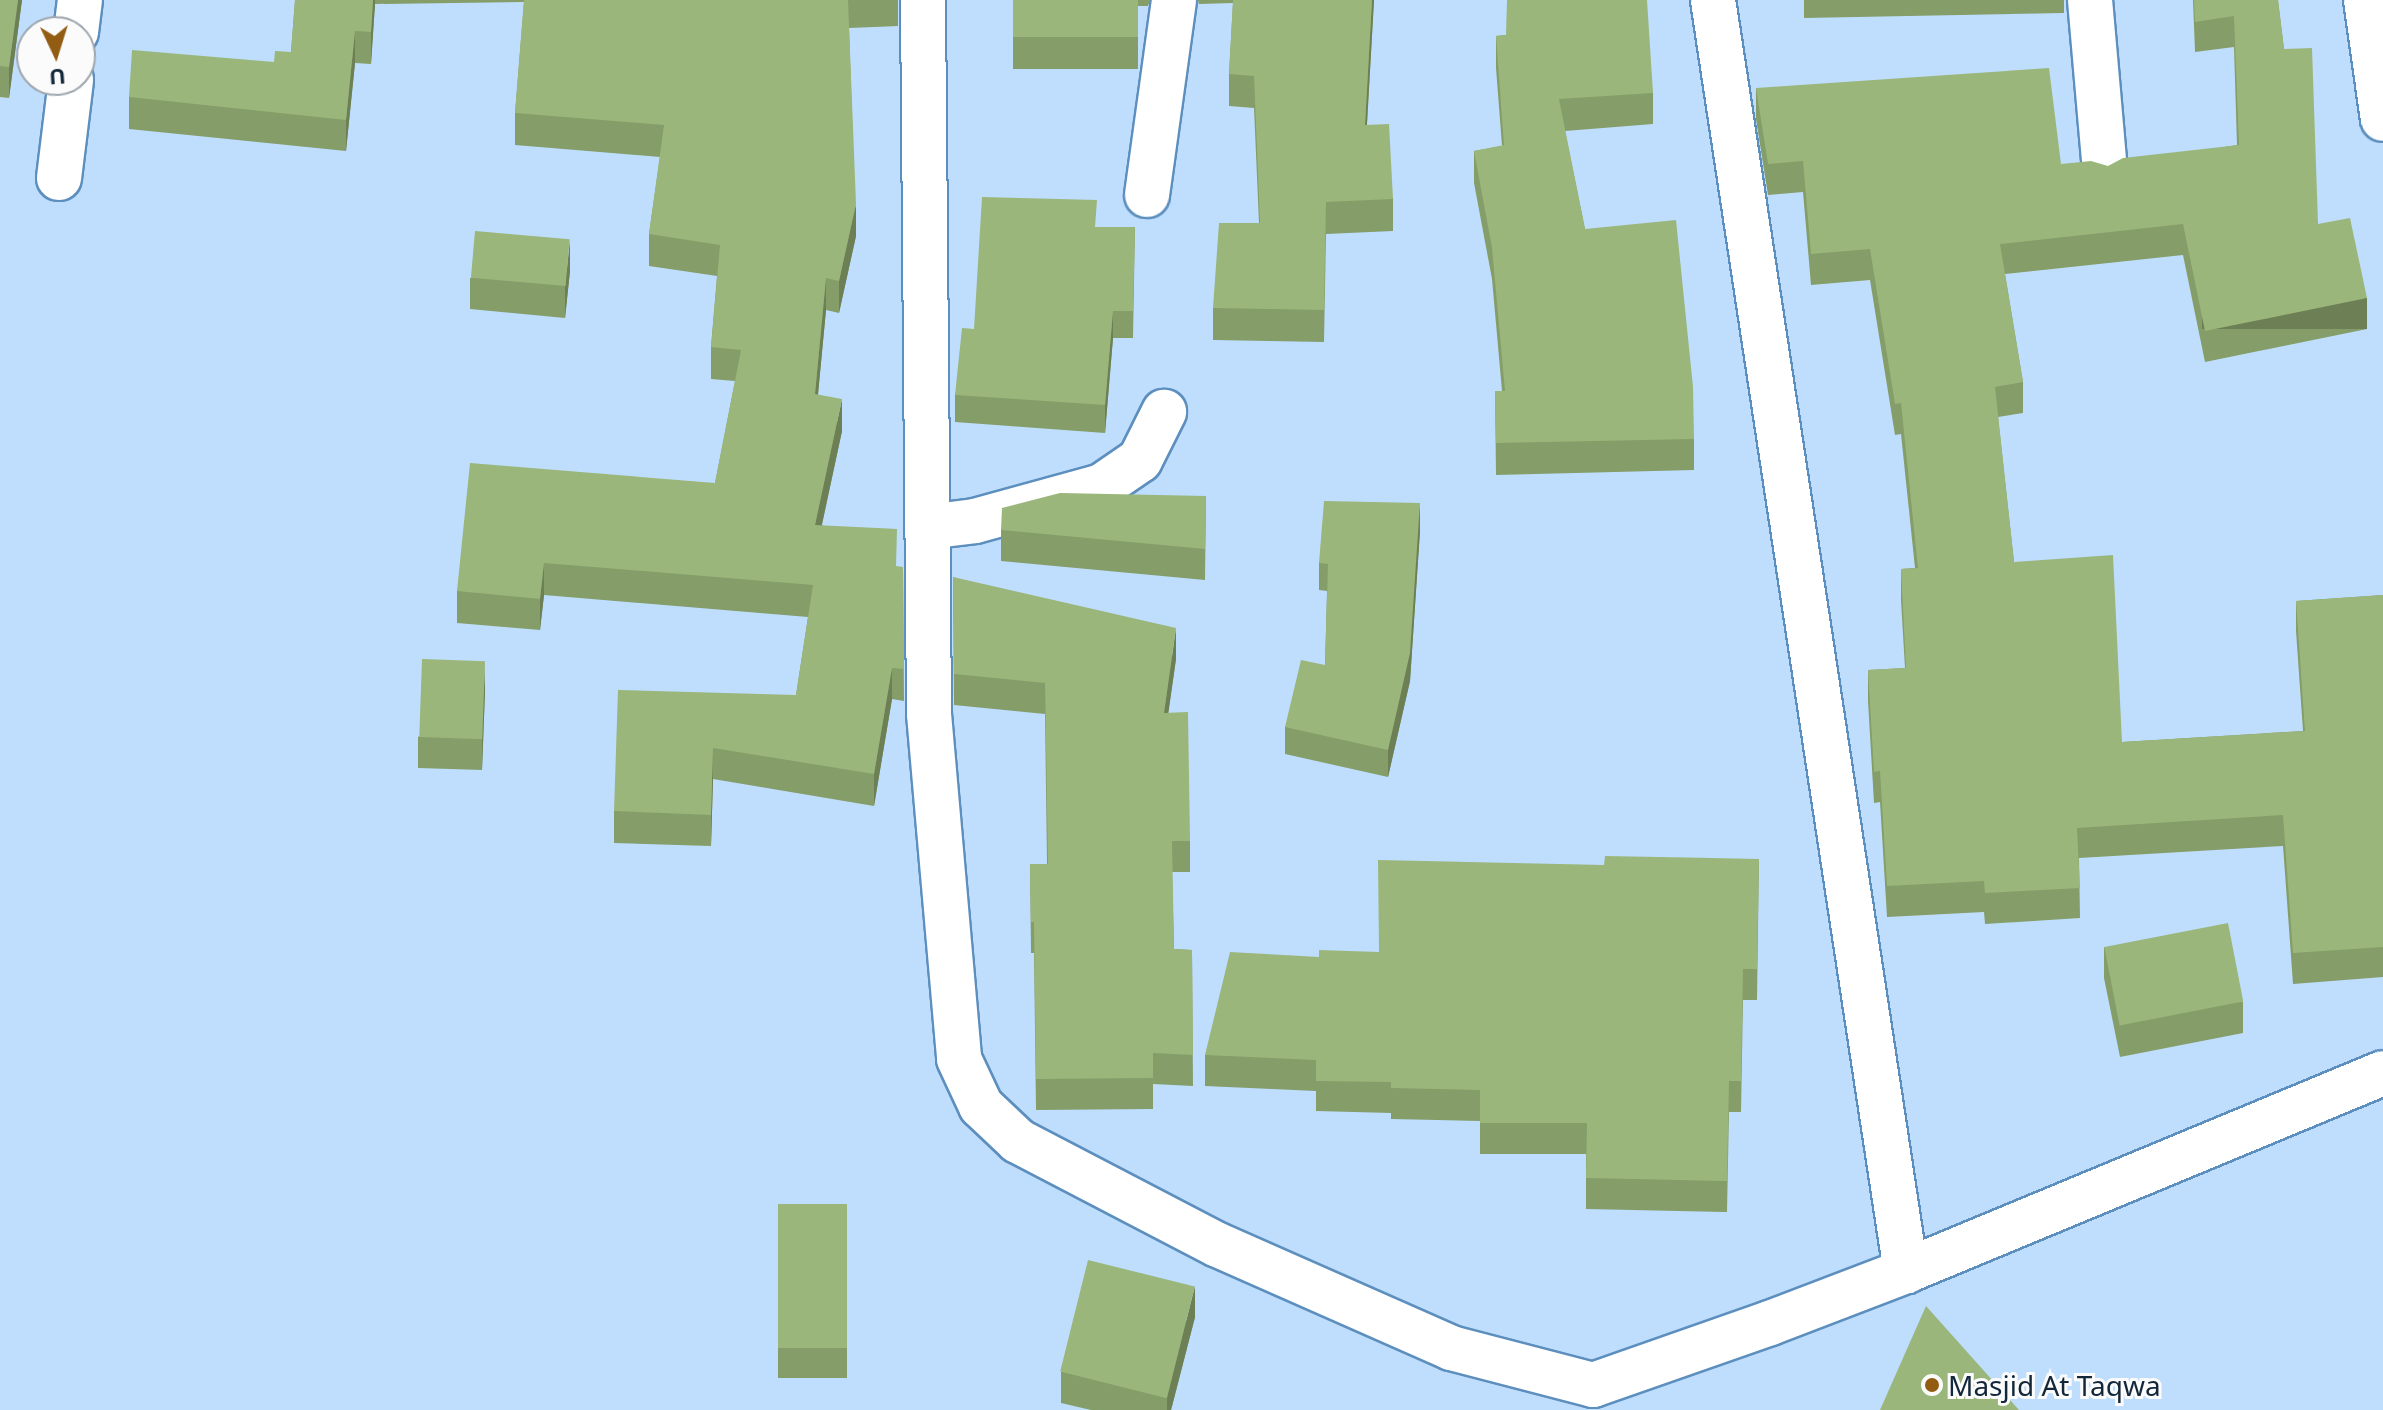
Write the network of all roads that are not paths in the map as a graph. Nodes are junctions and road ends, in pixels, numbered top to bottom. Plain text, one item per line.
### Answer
1 (923, 0) edge
2 (1174, 0) edge
3 (1713, 0) edge
4 (2090, 0) edge
5 (2366, 0) edge
6 (69, 96) edge
7 (2383, 119) edge
8 (2105, 172) edge
9 (59, 178) dead end
10 (1147, 195) dead end
11 (1164, 412) dead end
12 (927, 527) junction
13 (2383, 1073) edge
14 (1906, 1271) junction
15 (1592, 1397) edge

1 - 12 street
2 - 10 street
3 - 14 street
4 - 8 street
5 - 7 street
6 - 9 street
11 - 12 street
12 - 15 street
13 - 14 street
14 - 15 street

